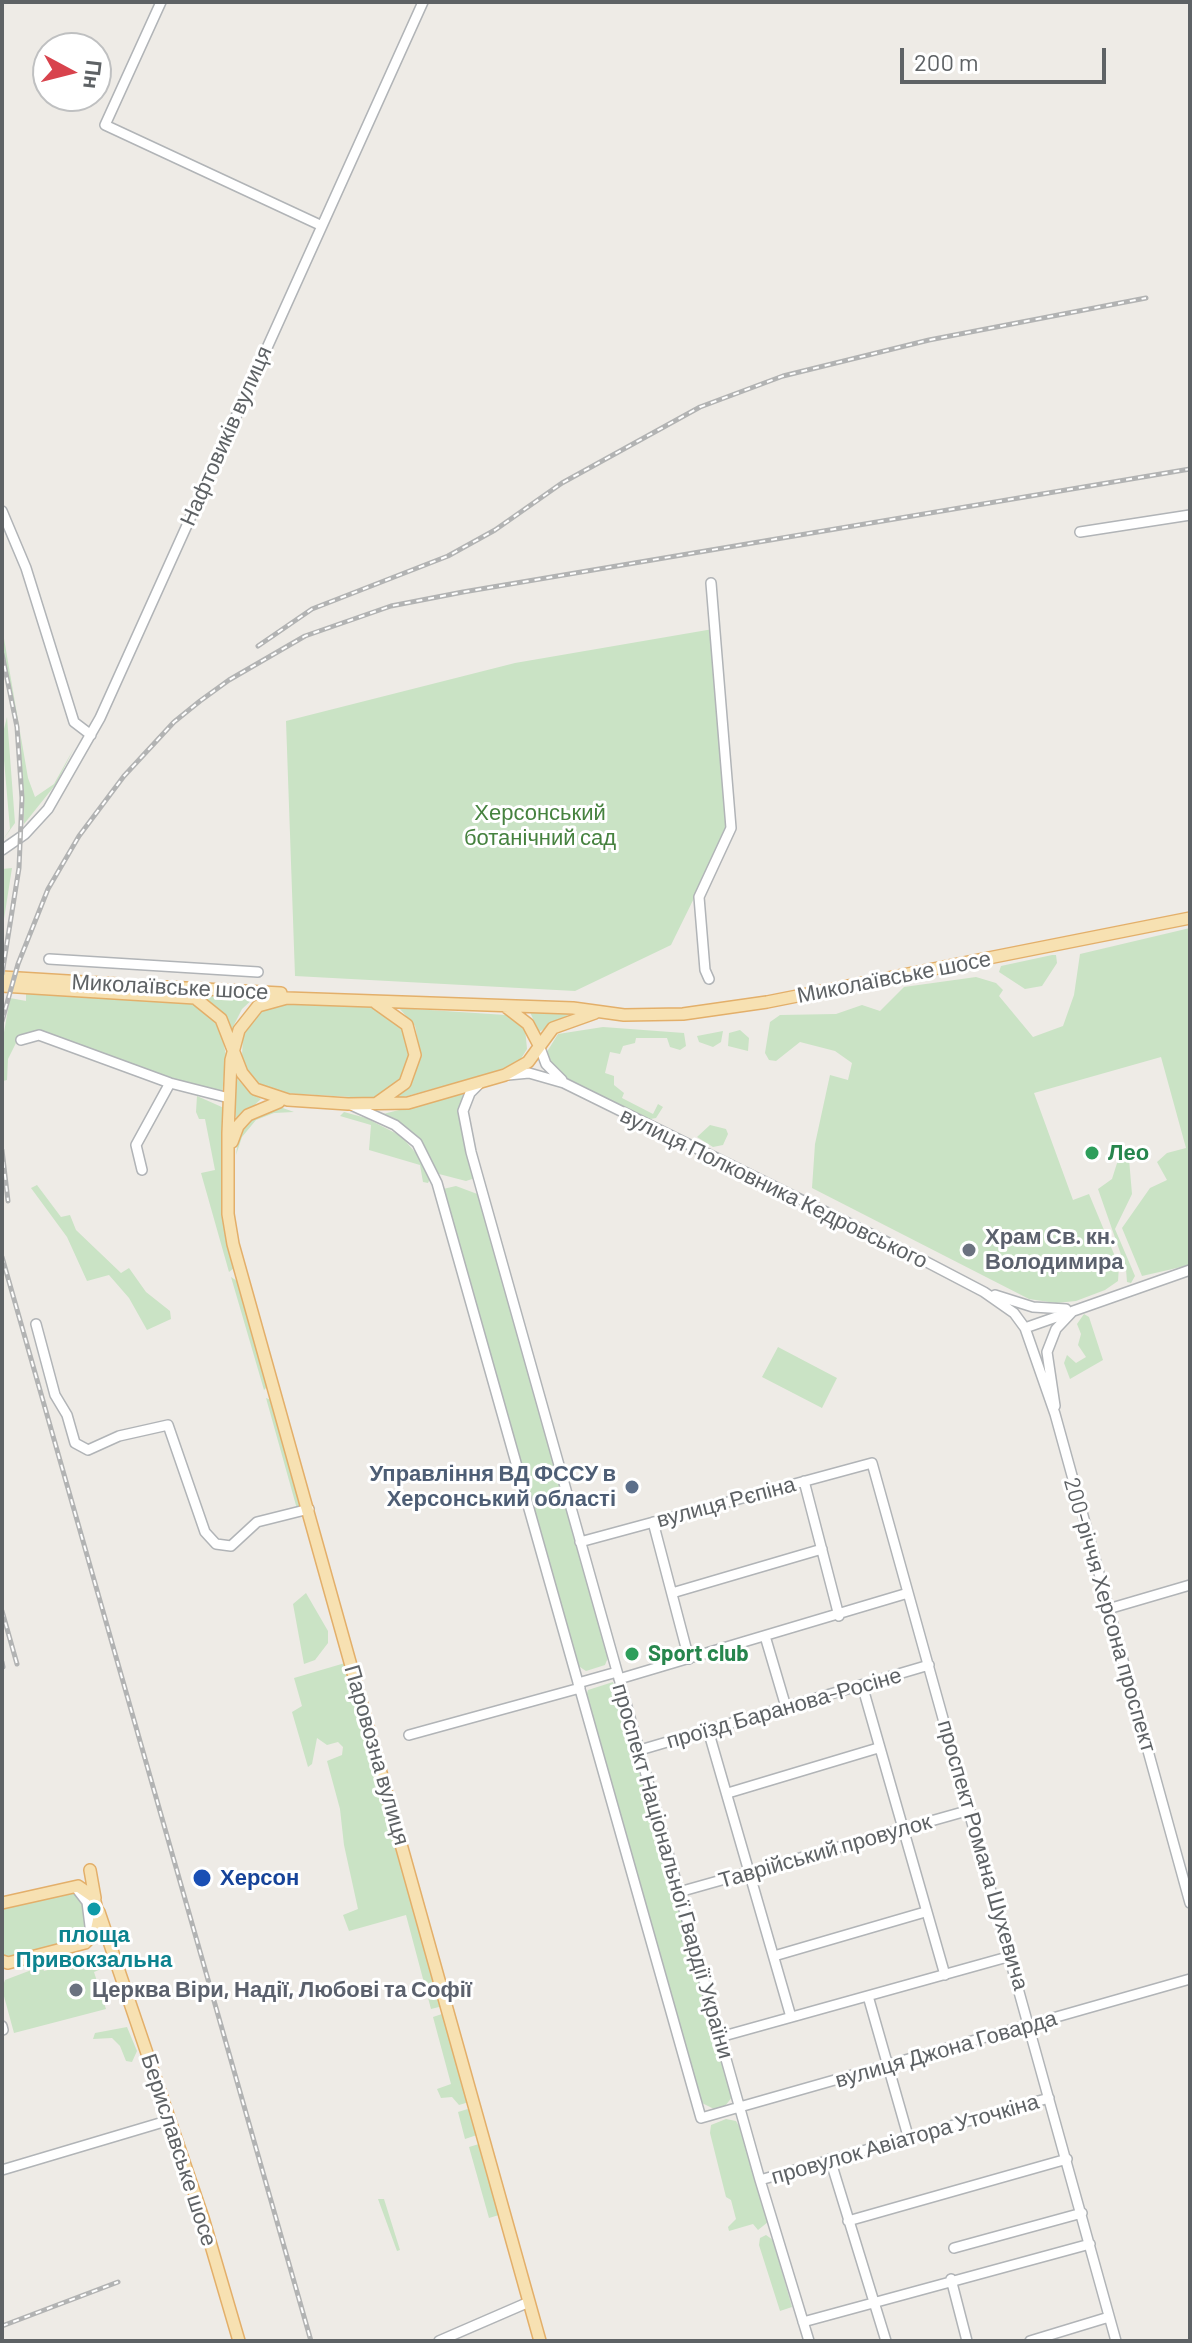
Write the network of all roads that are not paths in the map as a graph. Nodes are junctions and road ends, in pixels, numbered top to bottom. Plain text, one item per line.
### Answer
1 (161, 2) edge
2 (423, 2) edge
3 (320, 225) junction
4 (2, 511) edge
5 (1190, 515) edge
6 (1080, 532) dead end
7 (711, 583) dead end
8 (91, 735) junction
9 (2, 850) edge
10 (1190, 918) edge
11 (49, 959) dead end
12 (258, 972) dead end
13 (2, 977) edge
14 (709, 979) dead end
15 (2, 986) edge
16 (337, 997) junction
17 (372, 1000) junction
18 (503, 1005) junction
19 (595, 1013) junction
20 (21, 1040) dead end
21 (539, 1045) junction
22 (234, 1048) junction
23 (505, 1075) junction
24 (482, 1081) junction
25 (170, 1083) junction
26 (564, 1083) junction
27 (229, 1098) junction
28 (288, 1100) junction
29 (348, 1104) junction
30 (372, 1105) junction
31 (229, 1166) junction
32 (142, 1170) dead end
33 (1190, 1270) edge
34 (984, 1292) junction
35 (1078, 1307) junction
36 (36, 1324) dead end
37 (1025, 1328) junction
38 (1055, 1414) junction
39 (872, 1463) joint
40 (804, 1481) junction
41 (309, 1509) junction
42 (653, 1522) junction
43 (580, 1542) junction
44 (822, 1549) junction
45 (1190, 1585) edge
46 (672, 1593) junction
47 (908, 1593) junction
48 (1108, 1609) junction
49 (839, 1616) junction
50 (765, 1636) junction
51 (689, 1659) junction
52 (929, 1665) junction
53 (618, 1675) junction
54 (862, 1685) junction
55 (579, 1686) junction
56 (786, 1707) junction
57 (708, 1730) junction
58 (409, 1735) dead end
59 (878, 1748) junction
60 (640, 1750) junction
61 (728, 1793) junction
62 (970, 1810) junction
63 (902, 1828) junction
64 (751, 1873) junction
65 (68, 1886) junction
66 (679, 1892) junction
67 (2, 1903) edge
68 (1190, 1903) edge
69 (98, 1907) junction
70 (925, 1912) junction
71 (85, 1943) junction
72 (774, 1956) junction
73 (1011, 1956) junction
74 (115, 1960) junction
75 (3, 1963) edge
76 (945, 1975) junction
77 (1190, 1979) edge
78 (868, 1996) junction
79 (791, 2017) junction
80 (1031, 2025) junction
81 (720, 2037) junction
82 (888, 2066) junction
83 (1049, 2098) junction
84 (740, 2107) junction
85 (701, 2118) joint
86 (170, 2120) junction
87 (908, 2136) junction
88 (830, 2159) junction
89 (1067, 2159) junction
90 (2, 2170) edge
91 (760, 2180) junction
92 (1082, 2213) junction
93 (848, 2221) junction
94 (1090, 2244) junction
95 (954, 2248) dead end
96 (951, 2279) junction
97 (529, 2302) junction
98 (874, 2302) junction
99 (1109, 2317) junction
100 (803, 2322) junction
101 (1037, 2340) edge
102 (239, 2341) edge
103 (439, 2341) edge
104 (540, 2341) edge
105 (809, 2341) edge
106 (886, 2341) edge
107 (967, 2341) edge
108 (1116, 2341) edge

1 - 3 street
2 - 3 street, Нафтовиків вулиця
3 - 8 street, Нафтовиків вулиця
4 - 8 street
5 - 6 street
7 - 14 street
8 - 9 street, Нафтовиків вулиця
10 - 19 main road, Миколаївське шосе
11 - 12 street
13 - 16 main road, Миколаївське шосе
15 - 22 main road, Миколаївське шосе
16 - 17 main road
16 - 22 main road
17 - 18 main road, Миколаївське шосе
17 - 30 main road
18 - 19 main road, Миколаївське шосе
18 - 21 main road
19 - 21 main road, Миколаївське шосе
20 - 25 street
21 - 23 main road, Миколаївське шосе
21 - 26 street, вулиця Полковника Кедровського
22 - 27 main road, Паровозна вулиця
22 - 28 main road
23 - 24 main road
23 - 26 street, вулиця Полковника Кедровського
24 - 30 main road
24 - 43 street, проспект Національної Гвардії України
25 - 27 street
25 - 32 street
26 - 34 street, вулиця Полковника Кедровського
27 - 31 main road, Паровозна вулиця
28 - 29 main road
28 - 31 main road, Паровозна вулиця
29 - 30 main road
29 - 55 street, проспект Національної Гвардії України
31 - 41 main road, Паровозна вулиця
33 - 35 street, вулиця Полковника Кедровського
34 - 35 street, вулиця Полковника Кедровського
34 - 37 street, вулиця Полковника Кедровського
35 - 37 street, вулиця Полковника Кедровського
35 - 38 street
36 - 41 street
37 - 38 street, 200-річчя Херсона проспект
38 - 48 street, 200-річчя Херсона проспект
39 - 40 street, вулиця Рєпіна
39 - 47 street, проспект Романа Шухевича
40 - 42 street, вулиця Рєпіна
40 - 44 street
41 - 97 main road, Паровозна вулиця
42 - 43 street, вулиця Рєпіна
42 - 46 street
43 - 53 street, проспект Національної Гвардії України
44 - 46 street
44 - 49 street
45 - 48 street
46 - 51 street
47 - 49 street
47 - 52 street, проспект Романа Шухевича
48 - 68 street, 200-річчя Херсона проспект
49 - 50 street
50 - 51 street
50 - 56 street
51 - 53 street
52 - 54 street, проїзд Баранова-Росіне
52 - 62 street, проспект Романа Шухевича
53 - 55 street
53 - 60 street, проспект Національної Гвардії України
54 - 56 street, проїзд Баранова-Росіне
54 - 59 street
55 - 58 street
55 - 85 street, проспект Національної Гвардії України
56 - 57 street, проїзд Баранова-Росіне
57 - 60 street, проїзд Баранова-Росіне
57 - 61 street
59 - 61 street
59 - 63 street
60 - 66 street, проспект Національної Гвардії України
61 - 64 street
62 - 63 street, Таврійський провулок
62 - 73 street, проспект Романа Шухевича
63 - 64 street, Таврійський провулок
63 - 70 street
64 - 66 street, Таврійський провулок
64 - 72 street
65 - 67 main road
65 - 69 main road
65 - 69 main road, Бериславське шосе
65 - 71 street
66 - 81 street, проспект Національної Гвардії України
69 - 71 main road
69 - 74 main road, Бериславське шосе
70 - 72 street
70 - 76 street
71 - 74 main road
71 - 75 main road
72 - 79 street
73 - 76 street
73 - 80 street, проспект Романа Шухевича
74 - 86 main road, Бериславське шосе
76 - 78 street
77 - 80 street, вулиця Джона Говарда
78 - 79 street
78 - 82 street
79 - 81 street
80 - 82 street, вулиця Джона Говарда
80 - 83 street, проспект Романа Шухевича
81 - 84 street, проспект Національної Гвардії України
82 - 84 street, вулиця Джона Говарда
82 - 87 street
83 - 87 street, провулок Авіатора Уточкіна
83 - 89 street, проспект Романа Шухевича
84 - 85 street, вулиця Джона Говарда
84 - 91 street, проспект Національної Гвардії України
86 - 90 street
86 - 102 main road, Бериславське шосе
87 - 88 street, провулок Авіатора Уточкіна
88 - 91 street, провулок Авіатора Уточкіна
88 - 93 street
89 - 92 street, проспект Романа Шухевича
89 - 93 street
91 - 100 street, проспект Національної Гвардії України
92 - 94 street, проспект Романа Шухевича
92 - 95 street
93 - 98 street
94 - 96 street
94 - 99 street, проспект Романа Шухевича
96 - 98 street
96 - 107 street
97 - 103 street
97 - 104 main road, Паровозна вулиця
98 - 100 street
98 - 106 street
99 - 101 street
99 - 108 street, проспект Романа Шухевича
100 - 105 street, проспект Національної Гвардії України

